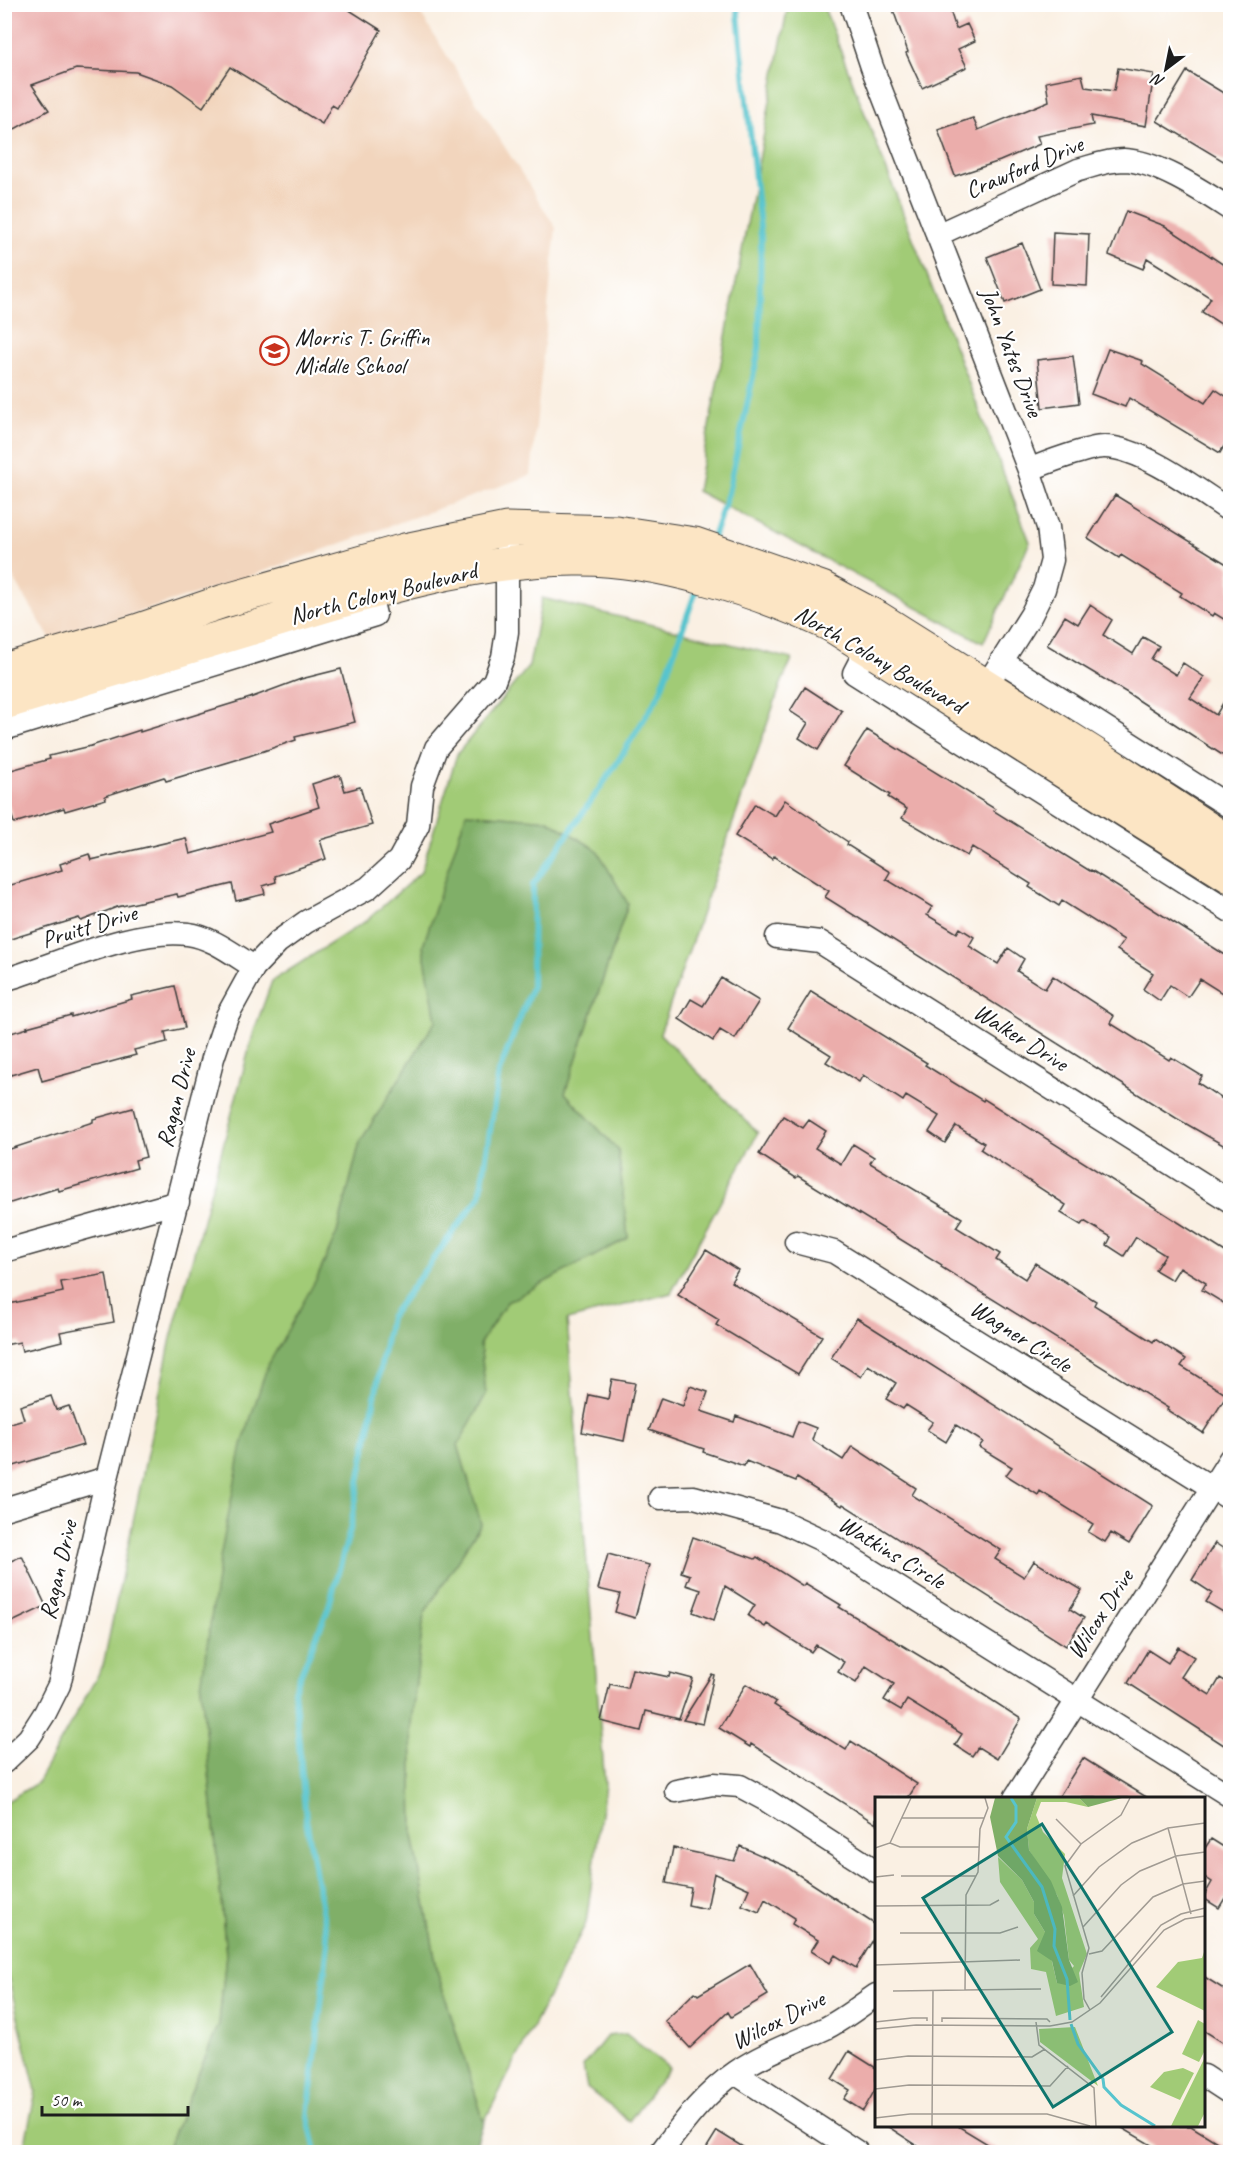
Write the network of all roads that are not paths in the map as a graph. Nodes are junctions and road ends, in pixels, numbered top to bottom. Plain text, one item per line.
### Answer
1 (851, 4) edge
2 (1230, 209) edge
3 (937, 235) junction
4 (1029, 470) junction
5 (1230, 511) edge
6 (507, 529) junction
7 (508, 563) junction
8 (369, 594) junction
9 (868, 646) junction
10 (4, 670) edge
11 (986, 686) junction
12 (4, 703) edge
13 (4, 729) edge
14 (1230, 807) edge
15 (1230, 843) edge
16 (1230, 876) edge
17 (1230, 911) edge
18 (777, 937) dead end
19 (254, 967) junction
20 (4, 980) edge
21 (1230, 1201) edge
22 (178, 1202) junction
23 (796, 1242) dead end
24 (4, 1251) edge
25 (1230, 1459) edge
26 (107, 1478) junction
27 (1222, 1493) edge
28 (660, 1498) dead end
29 (4, 1509) edge
30 (1077, 1699) junction
31 (4, 1762) edge
32 (676, 1791) dead end
33 (1230, 1796) edge
34 (1016, 1797) edge
35 (875, 1870) edge
36 (875, 1996) edge
37 (735, 2073) junction
38 (1205, 2077) edge
39 (1230, 2093) edge
40 (662, 2152) edge
41 (857, 2152) edge

1 - 3 street, John Yates Drive
2 - 3 street, Crawford Drive
3 - 4 street, John Yates Drive
4 - 5 street
4 - 11 street, John Yates Drive
6 - 7 street, Ragan Drive
6 - 10 main road, North Colony Boulevard
6 - 11 main road, North Colony Boulevard
7 - 8 main road, North Colony Boulevard
7 - 9 main road, North Colony Boulevard
7 - 19 street, Ragan Drive
8 - 12 main road, North Colony Boulevard
8 - 13 street
9 - 11 main road, North Colony Boulevard
9 - 17 street
11 - 14 street
11 - 15 main road, North Colony Boulevard
11 - 16 main road, North Colony Boulevard
18 - 21 street, Walker Drive
19 - 20 street, Pruitt Drive
19 - 22 street, Ragan Drive
22 - 24 street
22 - 26 street, Ragan Drive
23 - 27 street, Wagner Circle
25 - 27 street, Wilcox Drive
26 - 29 street
26 - 31 street, Ragan Drive
27 - 30 street, Wilcox Drive
28 - 30 street, Watkins Circle
30 - 33 street, Watkins Circle
30 - 34 street, Wilcox Drive
32 - 35 street
36 - 37 street, Wilcox Drive
37 - 40 street, Wilcox Drive
37 - 41 street
38 - 39 street

